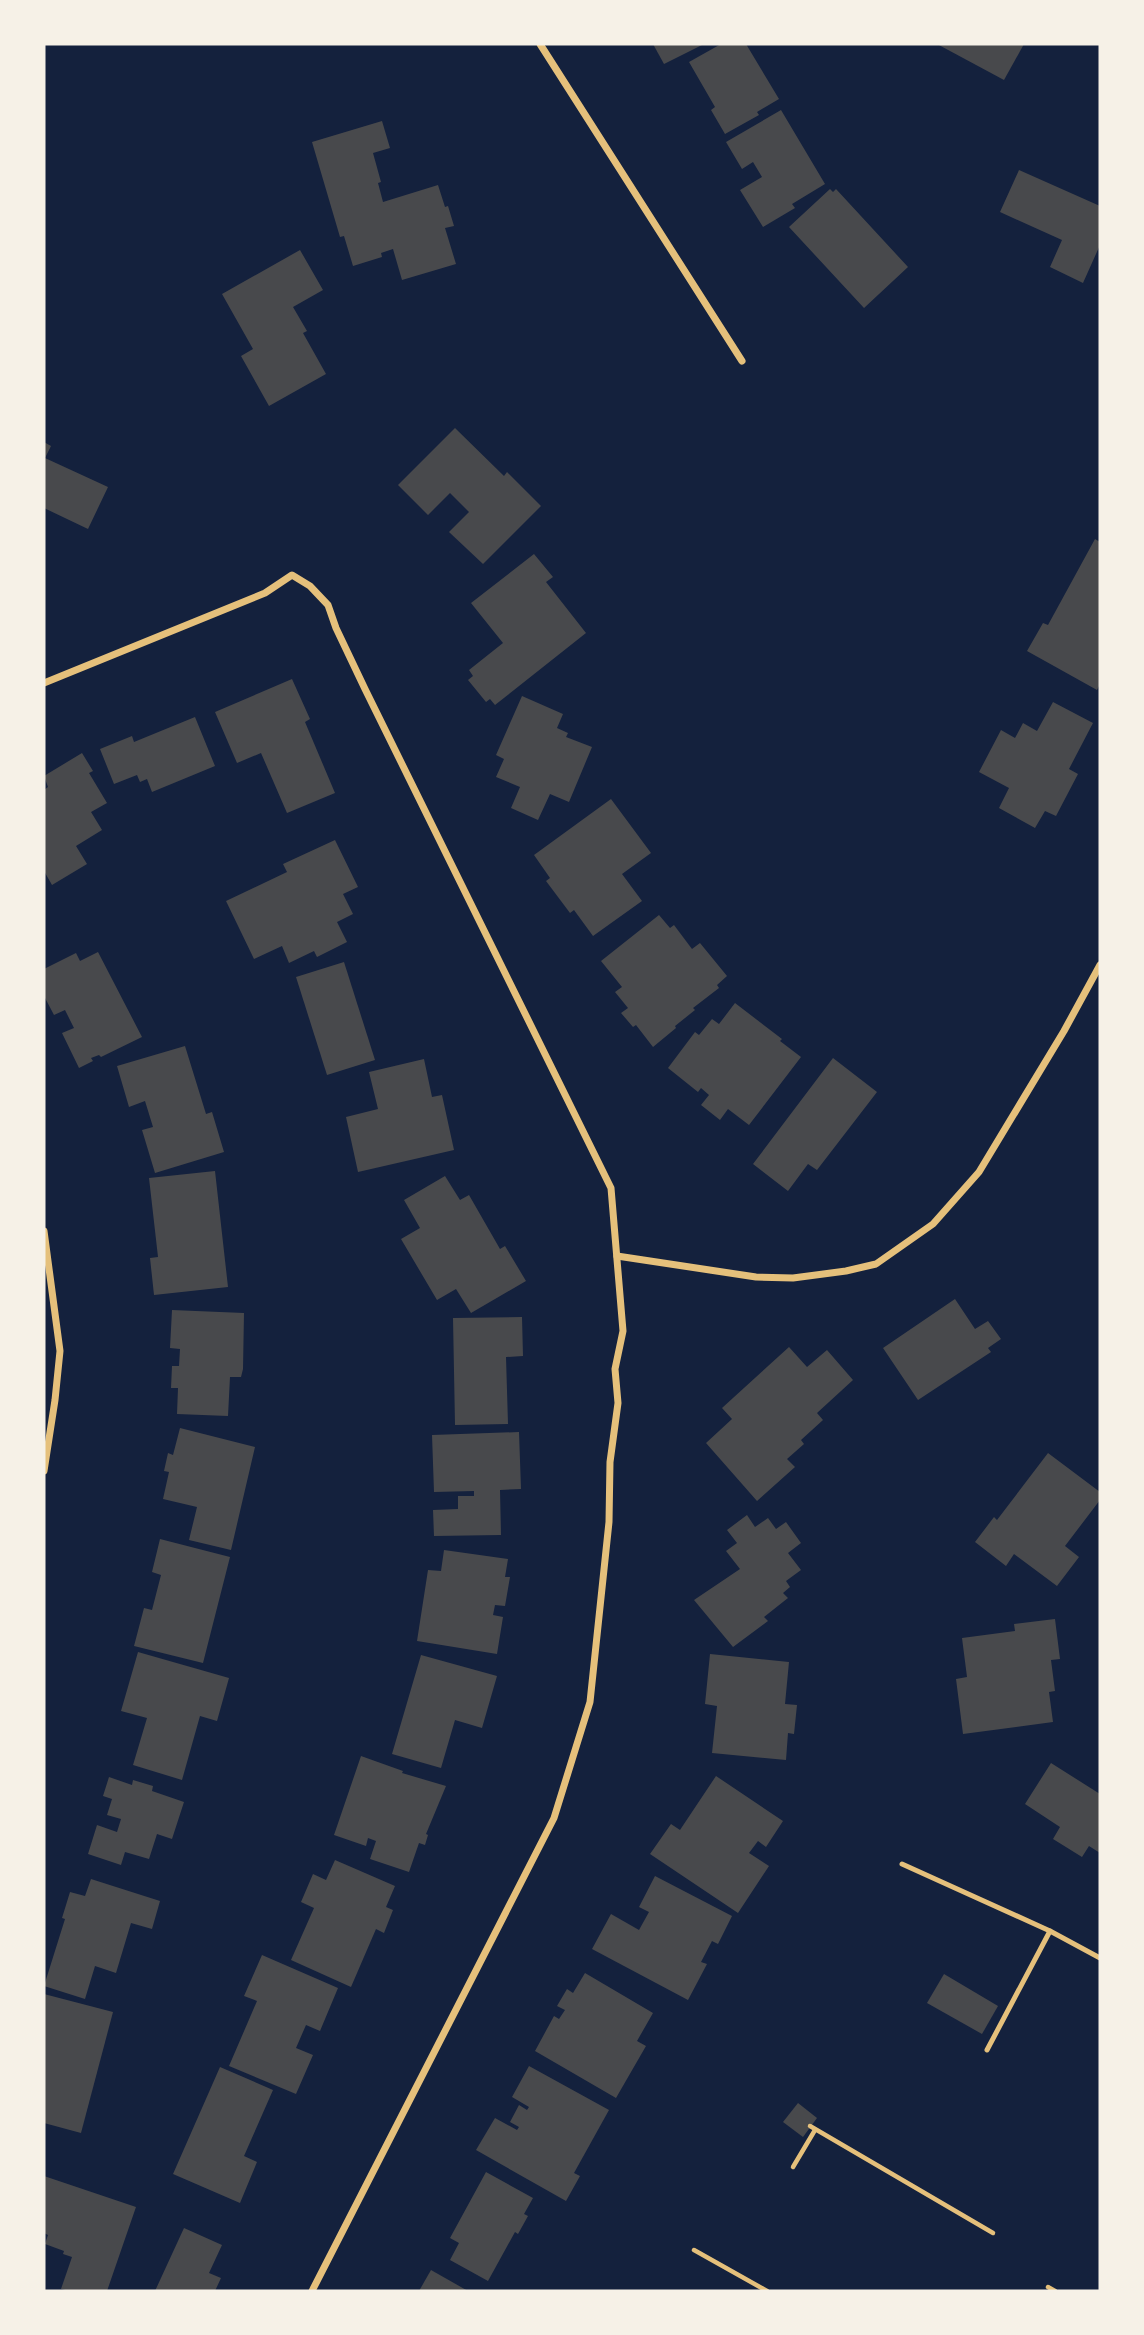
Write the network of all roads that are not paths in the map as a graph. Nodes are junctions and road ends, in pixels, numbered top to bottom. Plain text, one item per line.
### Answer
1 (540, 44) edge
2 (742, 361) dead end
3 (44, 683) edge
4 (1100, 965) edge
5 (44, 1231) edge
6 (617, 1256) junction
7 (44, 1471) edge
8 (902, 1864) dead end
9 (1050, 1931) junction
10 (1100, 1958) edge
11 (987, 2050) dead end
12 (312, 2291) edge

1 - 2 street
3 - 6 street
4 - 6 street
5 - 7 street
6 - 12 street
8 - 9 lane
9 - 10 lane
9 - 11 lane

